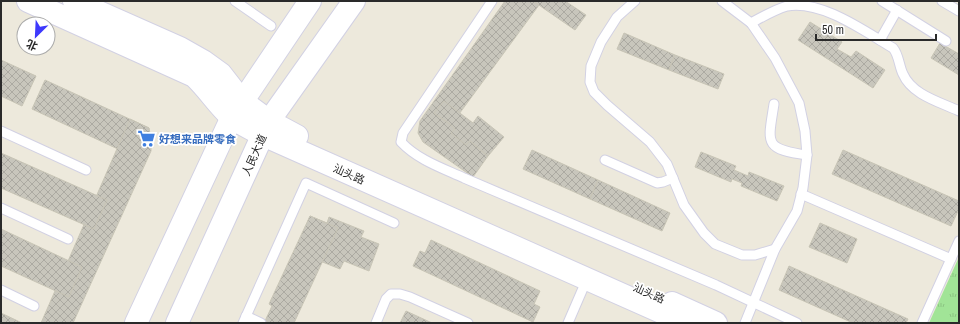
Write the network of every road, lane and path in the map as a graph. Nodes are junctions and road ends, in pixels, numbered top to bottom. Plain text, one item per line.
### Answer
1 (28, 1) edge
2 (74, 1) edge
3 (235, 1) edge
4 (310, 1) edge
5 (354, 1) edge
6 (492, 1) edge
7 (635, 1) edge
8 (722, 1) edge
9 (882, 1) edge
10 (942, 1) edge
11 (896, 10) junction
12 (959, 11) edge
13 (751, 24) junction
14 (270, 26) dead end
15 (880, 40) junction
16 (946, 41) dead end
17 (774, 104) dead end
18 (237, 109) junction
19 (959, 111) edge
20 (266, 128) junction
21 (1, 131) edge
22 (807, 155) junction
23 (605, 160) dead end
24 (86, 170) dead end
25 (673, 178) junction
26 (802, 194) junction
27 (1, 208) edge
28 (394, 222) dead end
29 (68, 239) dead end
30 (959, 241) edge
31 (775, 249) junction
32 (951, 259) junction
33 (588, 279) junction
34 (1, 290) edge
35 (753, 302) junction
36 (34, 306) dead end
37 (245, 320) edge
38 (136, 323) edge
39 (177, 323) edge
40 (261, 323) edge
41 (376, 323) edge
42 (468, 323) edge
43 (568, 323) edge
44 (686, 323) edge
45 (716, 323) edge
46 (745, 323) edge
47 (797, 323) edge
48 (922, 323) edge

1 - 18 street, 汕头路
2 - 18 street, 汕头路
3 - 14 lane
4 - 18 street
5 - 20 street, 人民大道
6 - 35 lane
7 - 25 lane
8 - 13 lane
9 - 11 lane
10 - 12 lane
11 - 15 lane
11 - 16 lane
13 - 15 lane
13 - 22 lane
15 - 19 lane
17 - 22 lane
18 - 20 street, 汕头路
18 - 38 street
20 - 33 street, 汕头路
20 - 39 street, 人民大道
20 - 45 street, 汕头路
21 - 24 lane
22 - 26 lane
23 - 25 lane
25 - 31 lane
26 - 31 lane
26 - 32 lane
27 - 29 lane
28 - 37 lane
30 - 32 lane
31 - 35 lane
32 - 48 lane
33 - 43 lane
33 - 44 street, 汕头路
34 - 36 lane
35 - 46 lane
35 - 47 lane
37 - 40 lane
41 - 42 lane

